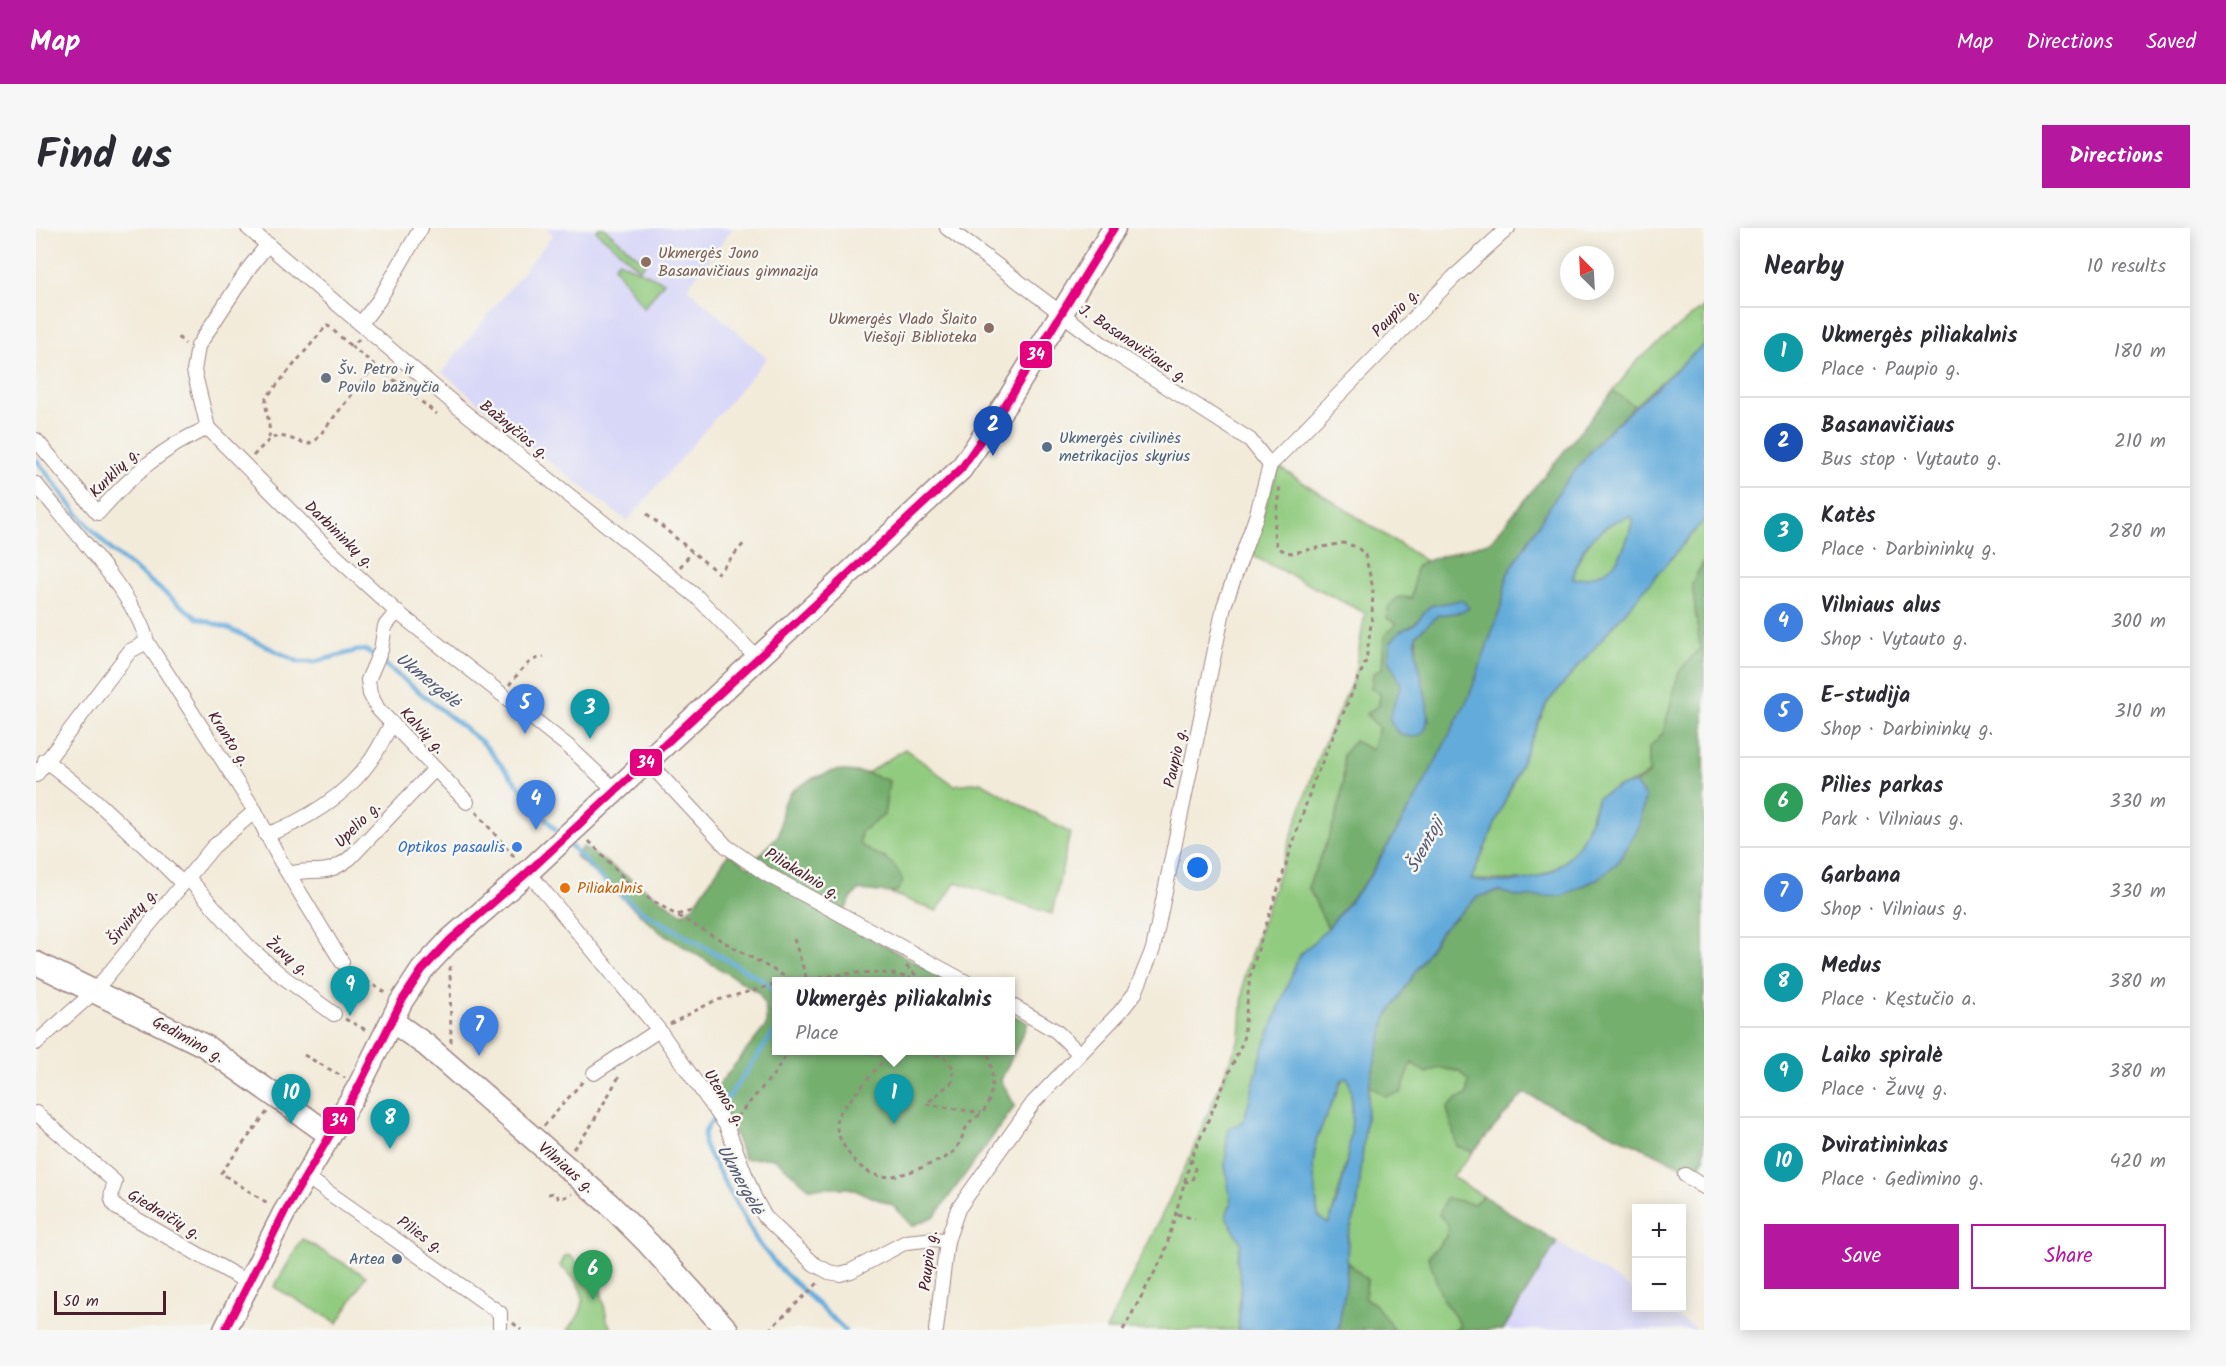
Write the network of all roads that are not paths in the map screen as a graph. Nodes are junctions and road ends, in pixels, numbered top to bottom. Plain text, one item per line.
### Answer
1 (248, 228) edge
2 (421, 228) edge
3 (947, 228) edge
4 (1114, 228) edge
5 (1508, 228) edge
6 (268, 244) junction
7 (1059, 314) junction
8 (362, 322) junction
9 (208, 428) junction
10 (36, 440) edge
11 (1270, 465) junction
12 (36, 484) edge
13 (397, 612) junction
14 (147, 642) junction
15 (758, 659) junction
16 (392, 723) junction
17 (45, 760) junction
18 (647, 761) junction
19 (435, 769) junction
20 (36, 775) edge
21 (615, 790) junction
22 (467, 802) road end
23 (255, 811) junction
24 (266, 835) junction
25 (528, 872) junction
26 (289, 874) junction
27 (185, 881) junction
28 (342, 962) road end
29 (36, 963) edge
30 (959, 977) edge
31 (93, 993) junction
32 (1015, 1007) edge
33 (334, 1014) road end
34 (392, 1020) junction
35 (659, 1030) junction
36 (36, 1043) edge
37 (1079, 1053) junction
38 (594, 1073) road end
39 (36, 1113) edge
40 (330, 1135) junction
41 (1685, 1175) dead end
42 (305, 1176) junction
43 (1704, 1187) edge
44 (946, 1241) junction
45 (247, 1282) junction
46 (225, 1330) edge
47 (500, 1330) edge
48 (727, 1330) edge
49 (936, 1330) edge

1 - 6 street, Bažnyčios g.
2 - 8 street
3 - 7 street, J. Basanavičiaus g.
4 - 7 main road
5 - 11 street, Paupio g.
6 - 8 street, Bažnyčios g.
6 - 9 street
7 - 11 street, J. Basanavičiaus g.
7 - 15 main road
8 - 15 street, Bažnyčios g.
9 - 10 street, Kurklių g.
9 - 13 street, Darbininkų g.
11 - 37 street, Paupio g.
12 - 14 street, Kranto g.
13 - 16 street, Kalvių g.
13 - 21 street, Darbininkų g.
14 - 17 street
14 - 23 street, Kranto g.
15 - 18 main road
16 - 19 street, Kalvių g.
16 - 24 street
17 - 20 street
17 - 27 street, Žuvų g.
18 - 21 main road
18 - 30 street, Piliakalnio g.
19 - 22 street, Kalvių g.
19 - 26 street, Upelio g.
21 - 25 main road
23 - 24 street, Kranto g.
23 - 27 street, Širvintų g.
24 - 26 street, Kranto g.
25 - 34 main road
25 - 35 street, Utenos g.
26 - 28 street, Kranto g.
27 - 31 street, Širvintų g.
27 - 33 street, Žuvų g.
29 - 31 main road, Gedimino g.
31 - 36 street, Širvintų g.
31 - 40 main road, Gedimino g.
32 - 37 street
34 - 40 main road
34 - 48 main road, Vilniaus g.
35 - 38 street
35 - 44 street, Utenos g.
37 - 44 street, Paupio g.
39 - 45 street, Giedraičių g.
40 - 42 main road
41 - 43 street
42 - 45 main road
42 - 47 street, Pilies g.
44 - 49 street, Paupio g.
45 - 46 main road

